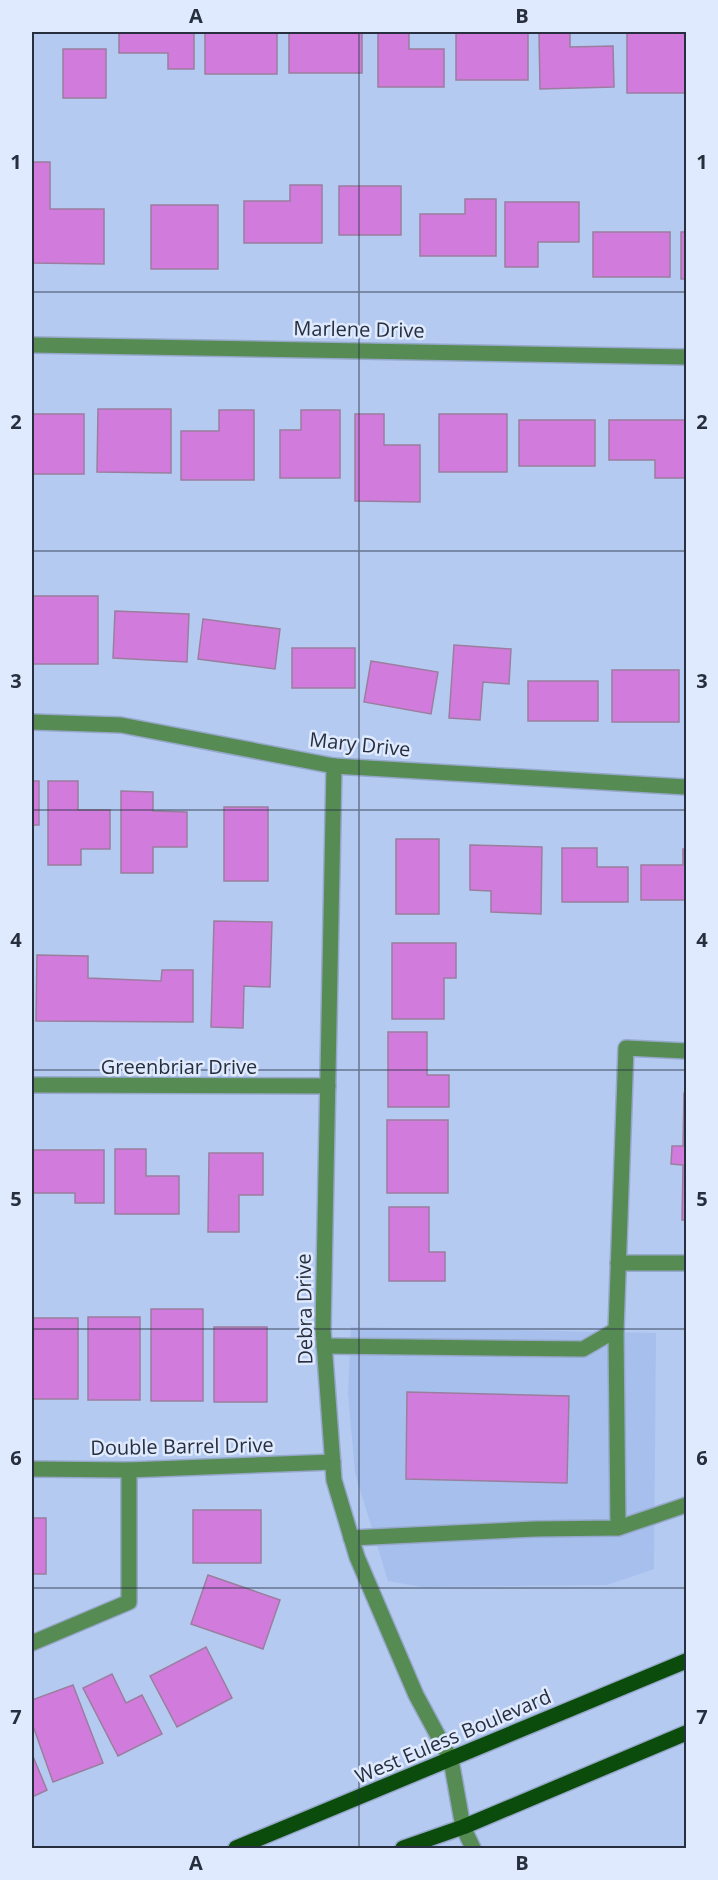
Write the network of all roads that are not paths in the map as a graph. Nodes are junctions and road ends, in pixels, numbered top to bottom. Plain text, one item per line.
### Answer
1 (32, 345) edge
2 (687, 357) edge
3 (32, 722) edge
4 (334, 766) junction
5 (687, 787) edge
6 (687, 1051) edge
7 (32, 1085) edge
8 (327, 1086) junction
9 (618, 1263) junction
10 (687, 1263) edge
11 (616, 1330) junction
12 (324, 1346) junction
13 (333, 1462) junction
14 (32, 1469) edge
15 (129, 1470) junction
16 (687, 1505) edge
17 (618, 1528) junction
18 (351, 1538) junction
19 (32, 1643) edge
20 (687, 1661) edge
21 (687, 1733) edge
22 (451, 1760) junction
23 (463, 1827) junction
24 (236, 1848) edge
25 (403, 1848) edge
26 (473, 1848) edge

1 - 2 street, Marlene Drive
3 - 4 street, Mary Drive
4 - 5 street, Mary Drive
4 - 8 street, Debra Drive
6 - 9 street
7 - 8 street, Greenbriar Drive
8 - 12 street, Debra Drive
9 - 10 street
9 - 11 street
11 - 12 street
11 - 17 street
12 - 13 street, Debra Drive
13 - 15 street, Double Barrel Drive
13 - 18 street, Debra Drive
14 - 15 street, Double Barrel Drive
15 - 19 street
16 - 17 street
17 - 18 street
18 - 22 street, Debra Drive
20 - 22 main road, West Euless Boulevard
21 - 23 main road
22 - 23 street, Debra Drive
22 - 24 main road, West Euless Boulevard
23 - 25 main road
23 - 26 street, Debra Drive

